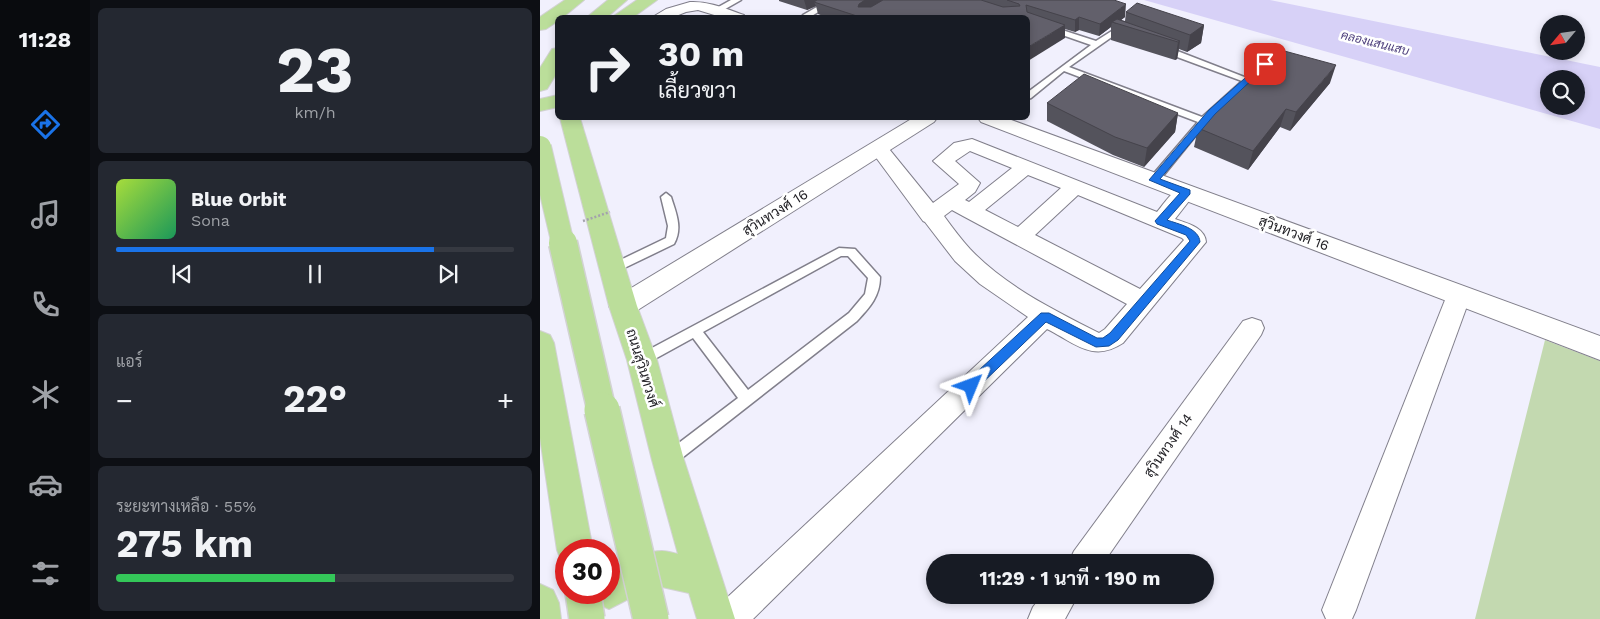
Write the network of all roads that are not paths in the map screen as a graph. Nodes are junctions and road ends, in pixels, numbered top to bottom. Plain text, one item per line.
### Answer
1 (576, 0) edge
2 (597, 0) edge
3 (619, 0) edge
4 (649, 0) edge
5 (737, 0) edge
6 (834, 0) edge
7 (717, 10) junction
8 (574, 15) edge
9 (598, 15) edge
10 (625, 15) edge
11 (665, 15) edge
12 (730, 15) edge
13 (807, 15) dead end
14 (1030, 22) edge
15 (540, 25) edge
16 (555, 28) edge
17 (1133, 37) edge
18 (540, 41) edge
19 (1097, 44) junction
20 (1159, 47) edge
21 (555, 58) edge
22 (1063, 68) junction
23 (540, 85) edge
24 (555, 87) edge
25 (540, 90) edge
26 (1030, 94) edge
27 (555, 102) edge
28 (540, 105) edge
29 (571, 120) edge
30 (925, 120) edge
31 (998, 120) edge
32 (1204, 121) junction
33 (540, 147) edge
34 (878, 148) junction
35 (1026, 167) junction
36 (1154, 180) junction
37 (1075, 187) junction
38 (1186, 192) junction
39 (666, 197) dead end
40 (960, 206) junction
41 (930, 216) junction
42 (1160, 221) junction
43 (1020, 237) junction
44 (612, 269) junction
45 (1459, 295) junction
46 (1144, 302) junction
47 (623, 306) junction
48 (1045, 316) junction
49 (1252, 328) dead end
50 (696, 331) junction
51 (540, 343) edge
52 (1600, 348) edge
53 (642, 360) junction
54 (747, 399) junction
55 (668, 460) junction
56 (573, 539) edge
57 (1091, 554) edge
58 (704, 578) junction
59 (620, 584) edge
60 (540, 603) edge
61 (585, 604) edge
62 (593, 604) edge
63 (1056, 604) edge
64 (1339, 610) dead end
65 (542, 619) edge
66 (579, 619) edge
67 (587, 619) edge
68 (651, 619) edge
69 (716, 619) edge
70 (730, 619) edge
71 (1045, 619) edge

1 - 15 highway
2 - 8 highway
3 - 9 highway
4 - 10 highway
5 - 7 lane
6 - 13 lane
7 - 11 street
7 - 12 street
14 - 19 lane
16 - 18 highway
17 - 19 lane
19 - 22 lane
20 - 32 lane
21 - 23 highway
22 - 26 lane
22 - 32 lane
24 - 25 highway
27 - 28 highway
29 - 44 highway, ถนนสุวินทวงศ์
30 - 34 street, สุวินทวงศ์ 16
31 - 36 street, สุวินทวงศ์ 16
32 - 36 lane
33 - 68 highway, bridge
34 - 41 street
34 - 47 street, สุวินทวงศ์ 16
35 - 37 street
35 - 40 street
35 - 40 street
36 - 38 street, สุวินทวงศ์ 16
37 - 42 street
37 - 43 street
38 - 42 street
38 - 45 street, สุวินทวงศ์ 16
39 - 44 lane
40 - 41 street
40 - 43 street
41 - 48 street
42 - 46 street
43 - 46 street
44 - 47 highway, ถนนสุวินทวงศ์
45 - 52 street, สุวินทวงศ์ 16
45 - 64 street
46 - 48 street
47 - 53 highway, ถนนสุวินทวงศ์
48 - 70 street
49 - 57 street, สุวินทวงศ์ 14
50 - 53 lane
50 - 54 lane
50 - 54 lane
51 - 56 highway
53 - 55 highway, ถนนสุวินทวงศ์
54 - 55 lane
55 - 58 highway, ถนนสุวินทวงศ์
58 - 59 highway
58 - 69 highway, ถนนสุวินทวงศ์
60 - 65 highway
61 - 67 highway, bridge
62 - 66 highway
63 - 71 street

